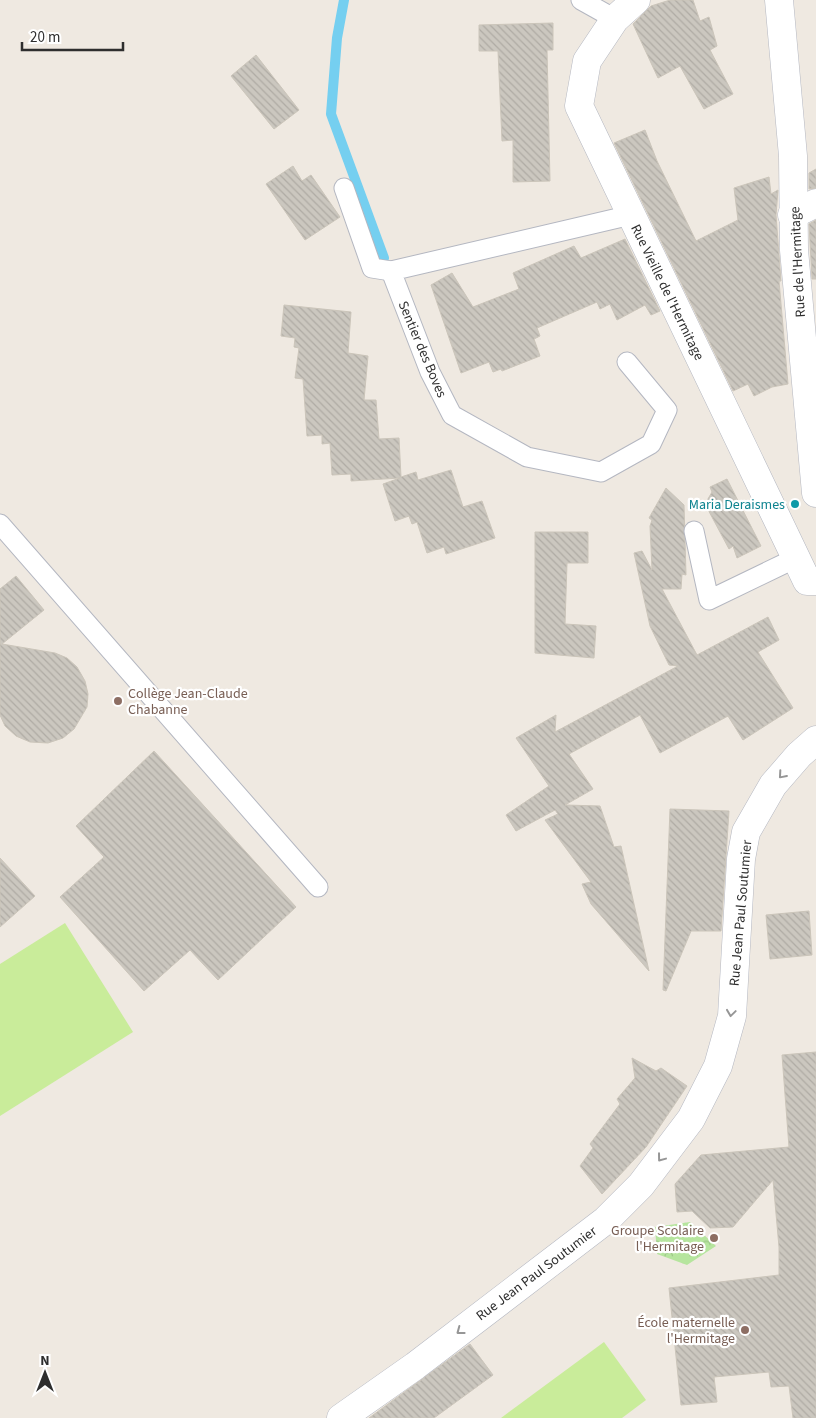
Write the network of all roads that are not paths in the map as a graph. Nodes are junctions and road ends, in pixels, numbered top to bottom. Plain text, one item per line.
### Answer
1 (581, 0) edge
2 (636, 0) edge
3 (779, 0) edge
4 (615, 19) junction
5 (344, 188) dead end
6 (816, 204) edge
7 (631, 215) junction
8 (792, 215) junction
9 (390, 271) junction
10 (627, 362) dead end
11 (816, 493) edge
12 (0, 524) edge
13 (694, 531) dead end
14 (796, 558) junction
15 (816, 580) edge
16 (816, 740) edge
17 (318, 886) dead end
18 (341, 1418) edge

1 - 4 lane
2 - 4 street, Rue Vieille de l'Hermitage
3 - 8 street, Rue de l'Hermitage
4 - 7 street, Rue Vieille de l'Hermitage
5 - 9 lane
6 - 8 street
7 - 9 lane
7 - 14 street, Rue Vieille de l'Hermitage
8 - 11 street, Rue de l'Hermitage
9 - 10 lane, Sentier des Boves
12 - 17 lane
13 - 14 lane
14 - 15 street, Rue Vieille de l'Hermitage
16 -> 18 street, Rue Jean Paul Soutumier

